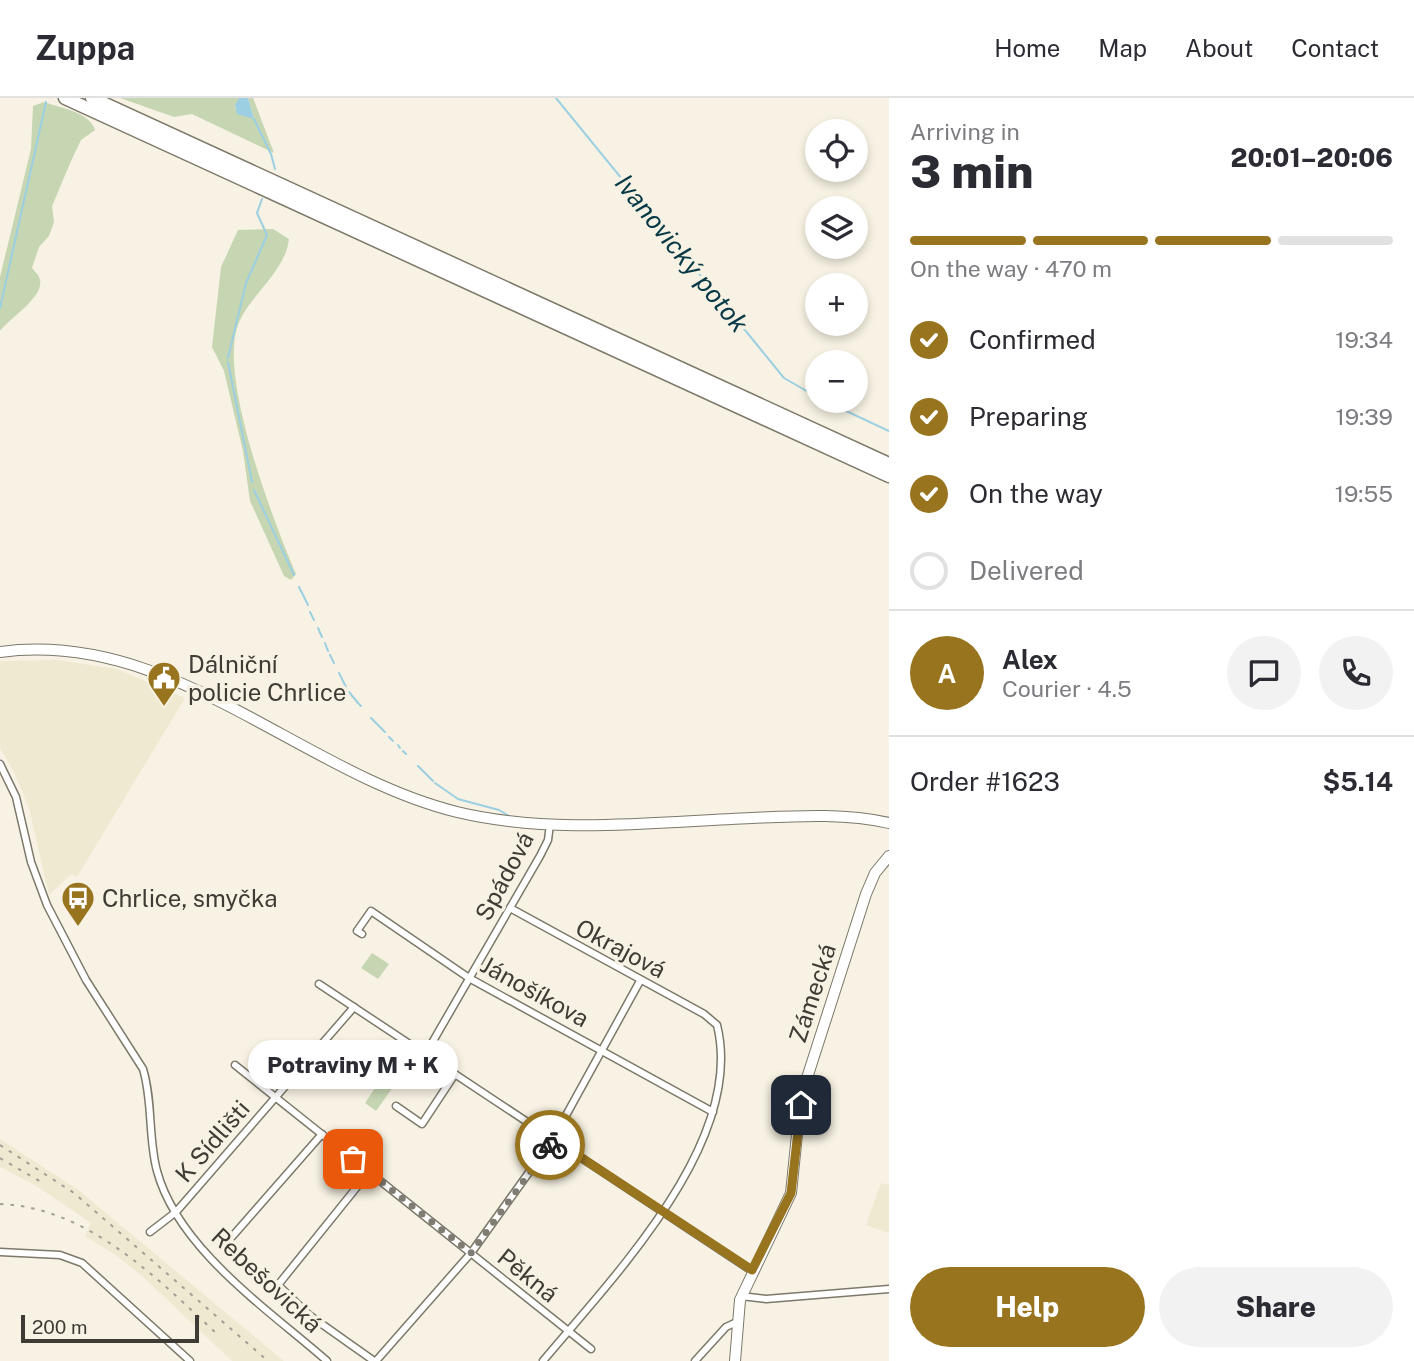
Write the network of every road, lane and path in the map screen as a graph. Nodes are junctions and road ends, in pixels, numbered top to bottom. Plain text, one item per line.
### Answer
1 (65, 98) edge
2 (92, 98) edge
3 (889, 464) edge
4 (889, 476) edge
5 (0, 652) edge
6 (0, 764) edge
7 (889, 823) edge
8 (550, 824) junction
9 (889, 856) edge
10 (510, 908) junction
11 (362, 934) dead end
12 (469, 978) junction
13 (640, 981) junction
14 (319, 984) dead end
15 (354, 1007) junction
16 (602, 1051) junction
17 (425, 1055) junction
18 (235, 1065) dead end
19 (455, 1074) junction
20 (275, 1097) junction
21 (396, 1106) dead end
22 (713, 1112) junction
23 (321, 1134) junction
24 (553, 1139) junction
25 (369, 1172) junction
26 (176, 1212) junction
27 (663, 1213) junction
28 (150, 1232) dead end
29 (230, 1240) dead end
30 (0, 1252) edge
31 (471, 1253) junction
32 (752, 1270) junction
33 (889, 1289) edge
34 (741, 1296) junction
35 (737, 1322) junction
36 (568, 1331) junction
37 (591, 1349) dead end
38 (190, 1361) edge
39 (327, 1361) edge
40 (375, 1361) edge
41 (543, 1361) edge
42 (695, 1361) edge
43 (735, 1361) edge

1 - 4 highway
2 - 3 highway
5 - 8 street
6 - 26 street, Rebešovická
7 - 8 street
8 - 10 street, Spádová
9 - 32 street, Zámecká
10 - 12 street, Spádová
10 - 13 street, Okrajová
11 - 12 street, Jánošíkova
12 - 16 street, Jánošíkova
12 - 17 street, Spádová
13 - 16 street
13 - 22 street, Okrajová
14 - 15 street
15 - 17 street
15 - 20 street, K Sídlišti
16 - 22 street, Jánošíkova
16 - 24 street
17 - 19 street
18 - 20 street, Pěkná
19 - 21 street
19 - 24 street
20 - 23 street, Pěkná
20 - 26 street, K Sídlišti
22 - 27 street
23 - 25 street, Pěkná
23 - 29 street
24 - 27 street
24 - 31 street
25 - 31 street, Pěkná
25 - 40 street
26 - 28 street, K Sídlišti
26 - 39 street, Rebešovická
27 - 32 street
27 - 36 street
30 - 38 street
31 - 36 street, Pěkná
31 - 40 street
32 - 34 street, Zámecká
33 - 34 street
34 - 35 street, Zámecká
35 - 42 street
35 - 43 street, Zámecká
36 - 37 street, Pěkná
36 - 41 street

